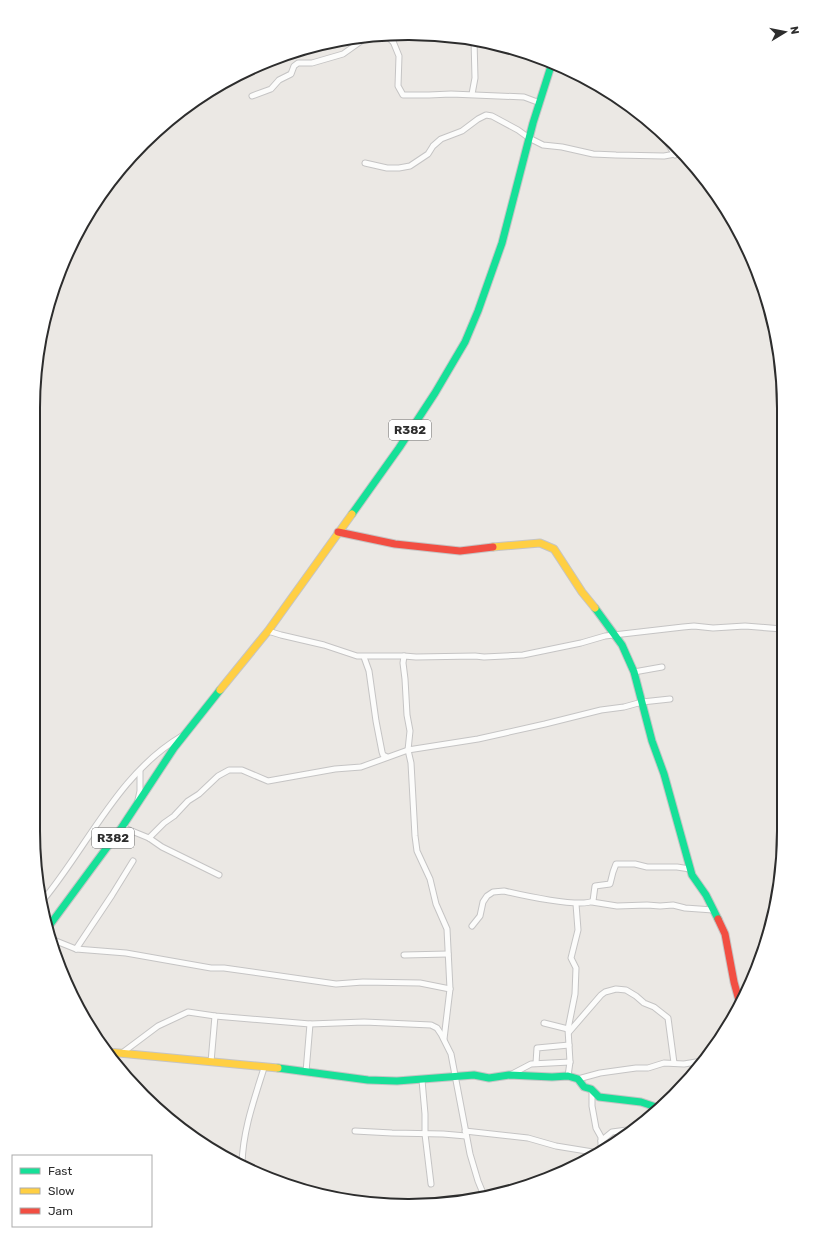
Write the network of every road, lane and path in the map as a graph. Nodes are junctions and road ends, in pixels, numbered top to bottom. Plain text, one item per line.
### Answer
1 (393, 42) edge
2 (358, 43) edge
3 (474, 46) edge
4 (550, 68) edge
5 (472, 94) junction
6 (252, 96) dead end
7 (540, 103) junction
8 (529, 138) junction
9 (675, 155) edge
10 (365, 163) dead end
11 (338, 532) junction
12 (777, 629) edge
13 (268, 631) junction
14 (616, 635) junction
15 (404, 656) junction
16 (364, 657) junction
17 (662, 667) dead end
18 (634, 672) junction
19 (670, 699) dead end
20 (642, 702) junction
21 (187, 733) junction
22 (408, 750) junction
23 (387, 757) junction
24 (140, 771) junction
25 (137, 806) junction
26 (122, 827) junction
27 (149, 838) junction
28 (133, 861) dead end
29 (690, 869) junction
30 (219, 876) dead end
31 (46, 897) edge
32 (592, 902) junction
33 (576, 904) junction
34 (713, 910) junction
35 (52, 922) edge
36 (472, 926) dead end
37 (58, 943) edge
38 (76, 949) junction
39 (448, 954) junction
40 (404, 955) dead end
41 (450, 989) junction
42 (738, 996) edge
43 (215, 1016) junction
44 (544, 1023) dead end
45 (310, 1024) junction
46 (568, 1031) junction
47 (444, 1041) junction
48 (569, 1045) junction
49 (114, 1052) edge
50 (122, 1053) junction
51 (211, 1062) junction
52 (570, 1062) junction
53 (536, 1063) junction
54 (694, 1063) edge
55 (674, 1064) junction
56 (264, 1068) junction
57 (306, 1072) junction
58 (509, 1075) junction
59 (568, 1076) junction
60 (456, 1077) junction
61 (578, 1079) junction
62 (422, 1080) junction
63 (592, 1090) junction
64 (653, 1106) edge
65 (355, 1131) dead end
66 (622, 1131) edge
67 (425, 1134) junction
68 (466, 1134) junction
69 (601, 1141) junction
70 (601, 1145) edge
71 (591, 1151) edge
72 (242, 1159) edge
73 (431, 1184) dead end
74 (482, 1191) edge

1 - 5 street
2 - 6 street
3 - 5 street
4 - 7 street, R382
5 - 7 street
7 - 8 street, R382
8 - 9 street
8 - 10 street
8 - 11 street, R382
11 - 13 street, R382
11 - 14 street
12 - 14 street
13 - 16 street
13 - 21 street, R382
14 - 15 street
14 - 18 street
15 - 16 street
15 - 22 street
16 - 23 street
17 - 18 street
18 - 20 street
19 - 20 street
20 - 22 street
20 - 29 street
21 - 24 street
21 - 25 street, R382
22 - 23 street
22 - 39 street
23 - 27 street
24 - 25 street
24 - 31 street
25 - 26 street, R382
26 - 27 street
26 - 35 street, R382
27 - 30 street
28 - 38 street
29 - 32 street
29 - 34 street
32 - 33 street
32 - 34 street
33 - 36 street
33 - 46 street
34 - 42 street
37 - 38 street
38 - 41 street
39 - 40 street
39 - 41 street
41 - 47 street
43 - 45 street
43 - 50 street
43 - 51 street
44 - 46 street
45 - 47 street
45 - 57 street
46 - 48 street
46 - 55 street
47 - 60 street
48 - 52 street
48 - 53 street
49 - 50 street
50 - 51 street
51 - 56 street
52 - 53 street
52 - 59 street
53 - 58 street
54 - 55 street
55 - 61 street
56 - 57 street
56 - 72 street
57 - 62 street
58 - 59 street
58 - 60 street
59 - 61 street
60 - 62 street
60 - 68 street
61 - 63 street
62 - 67 street
63 - 64 street
63 - 69 street
65 - 67 street
66 - 69 street
67 - 68 street
67 - 73 street
68 - 71 street
68 - 74 street
69 - 70 street

